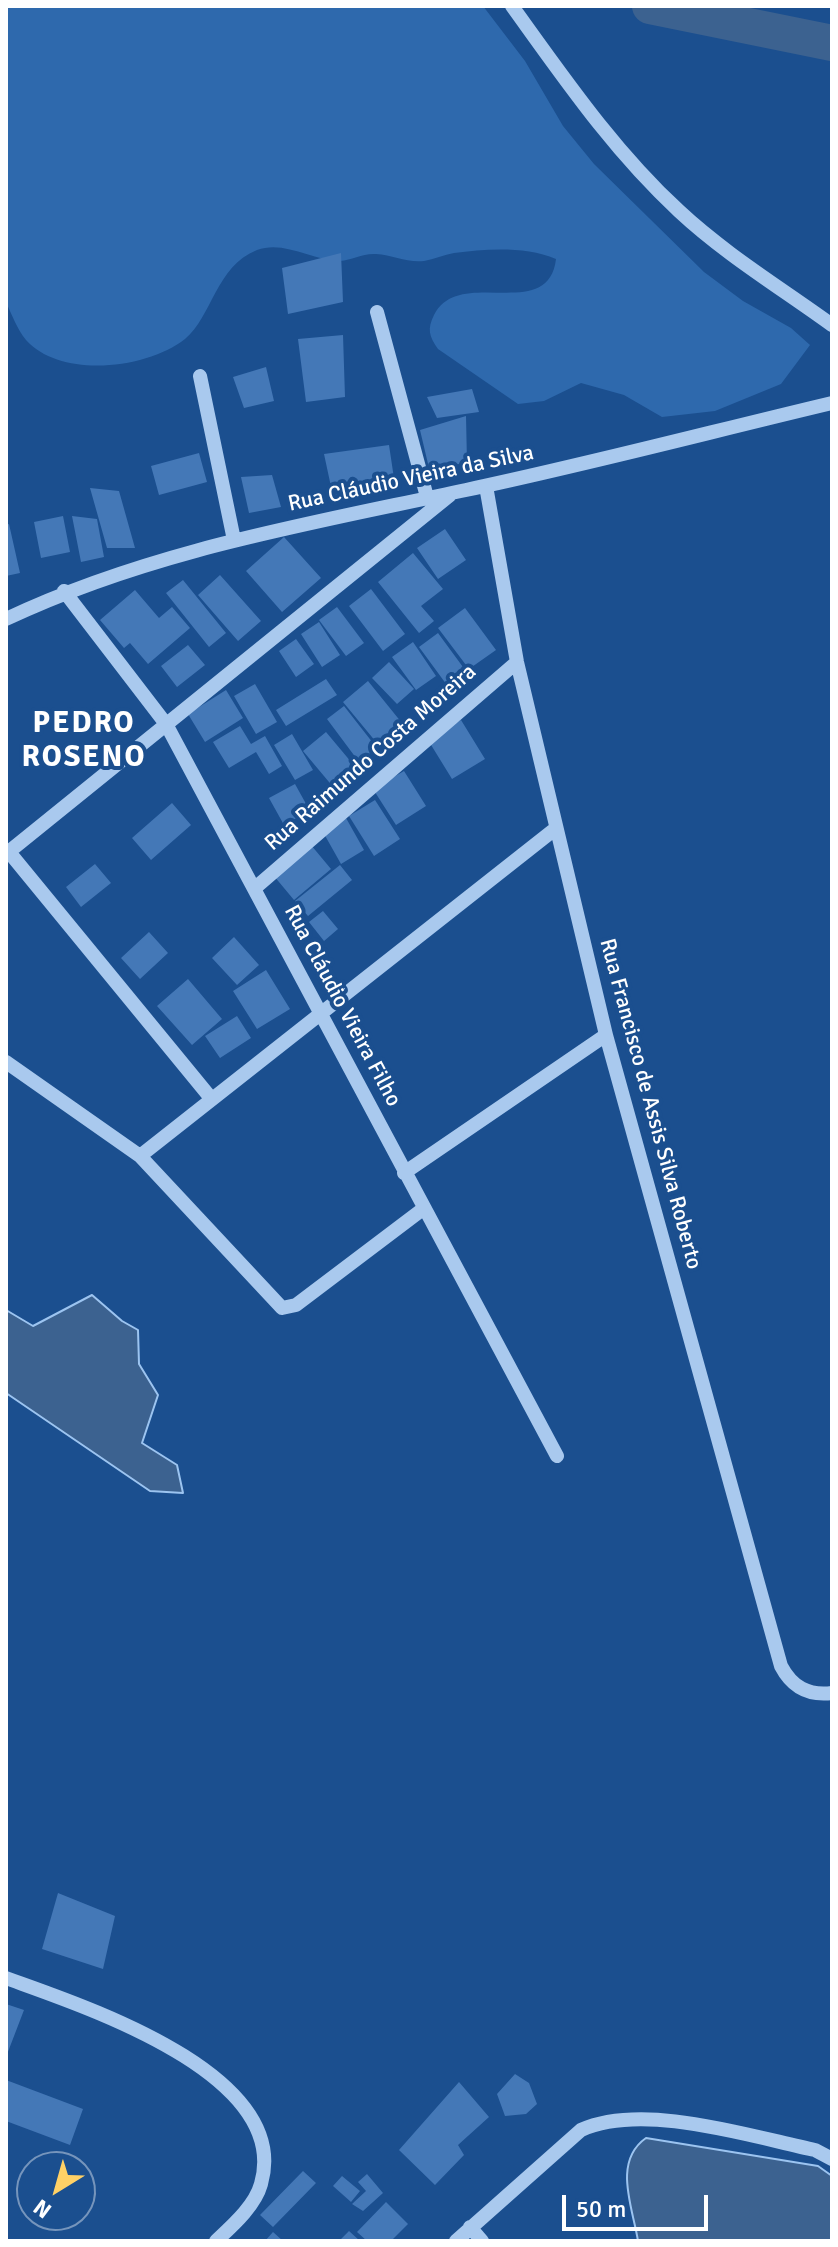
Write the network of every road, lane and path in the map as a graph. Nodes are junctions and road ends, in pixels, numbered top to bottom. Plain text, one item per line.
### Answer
1 (512, 6) edge
2 (377, 312) dead end
3 (832, 325) edge
4 (200, 376) dead end
5 (832, 403) edge
6 (486, 486) junction
7 (452, 494) junction
8 (427, 497) junction
9 (234, 540) junction
10 (64, 591) junction
11 (6, 619) edge
12 (517, 662) junction
13 (166, 724) junction
14 (555, 829) junction
15 (8, 853) edge
16 (255, 888) junction
17 (320, 1011) junction
18 (606, 1035) junction
19 (6, 1062) edge
20 (210, 1097) junction
21 (140, 1156) junction
22 (404, 1173) junction
23 (423, 1209) junction
24 (557, 1456) dead end
25 (832, 1693) edge
26 (6, 1978) edge
27 (832, 2159) edge
28 (470, 2227) junction
29 (216, 2241) edge
30 (456, 2241) edge
31 (482, 2241) edge

1 - 3 street
2 - 8 street
4 - 9 street
5 - 6 street, Rua Cláudio Vieira da Silva
6 - 7 street, Rua Cláudio Vieira da Silva
6 - 12 street, Rua Francisco de Assis Silva Roberto
7 - 8 street, Rua Cláudio Vieira da Silva
7 - 13 street
8 - 9 street, Rua Cláudio Vieira da Silva
9 - 10 street, Rua Cláudio Vieira da Silva
10 - 11 street, Rua Cláudio Vieira da Silva
10 - 13 street, Rua Cláudio Vieira Filho
12 - 14 street, Rua Francisco de Assis Silva Roberto
12 - 16 street, Rua Raimundo Costa Moreira
13 - 15 street
13 - 16 street, Rua Cláudio Vieira Filho
14 - 17 street
14 - 18 street, Rua Francisco de Assis Silva Roberto
15 - 20 street
16 - 17 street, Rua Cláudio Vieira Filho
17 - 20 street
17 - 22 street, Rua Cláudio Vieira Filho
18 - 22 street
18 - 25 street, Rua Francisco de Assis Silva Roberto
19 - 21 street
20 - 21 street
21 - 23 street
22 - 23 street, Rua Cláudio Vieira Filho
23 - 24 street, Rua Cláudio Vieira Filho
26 - 29 street
27 - 28 street
28 - 30 street
28 - 31 street

